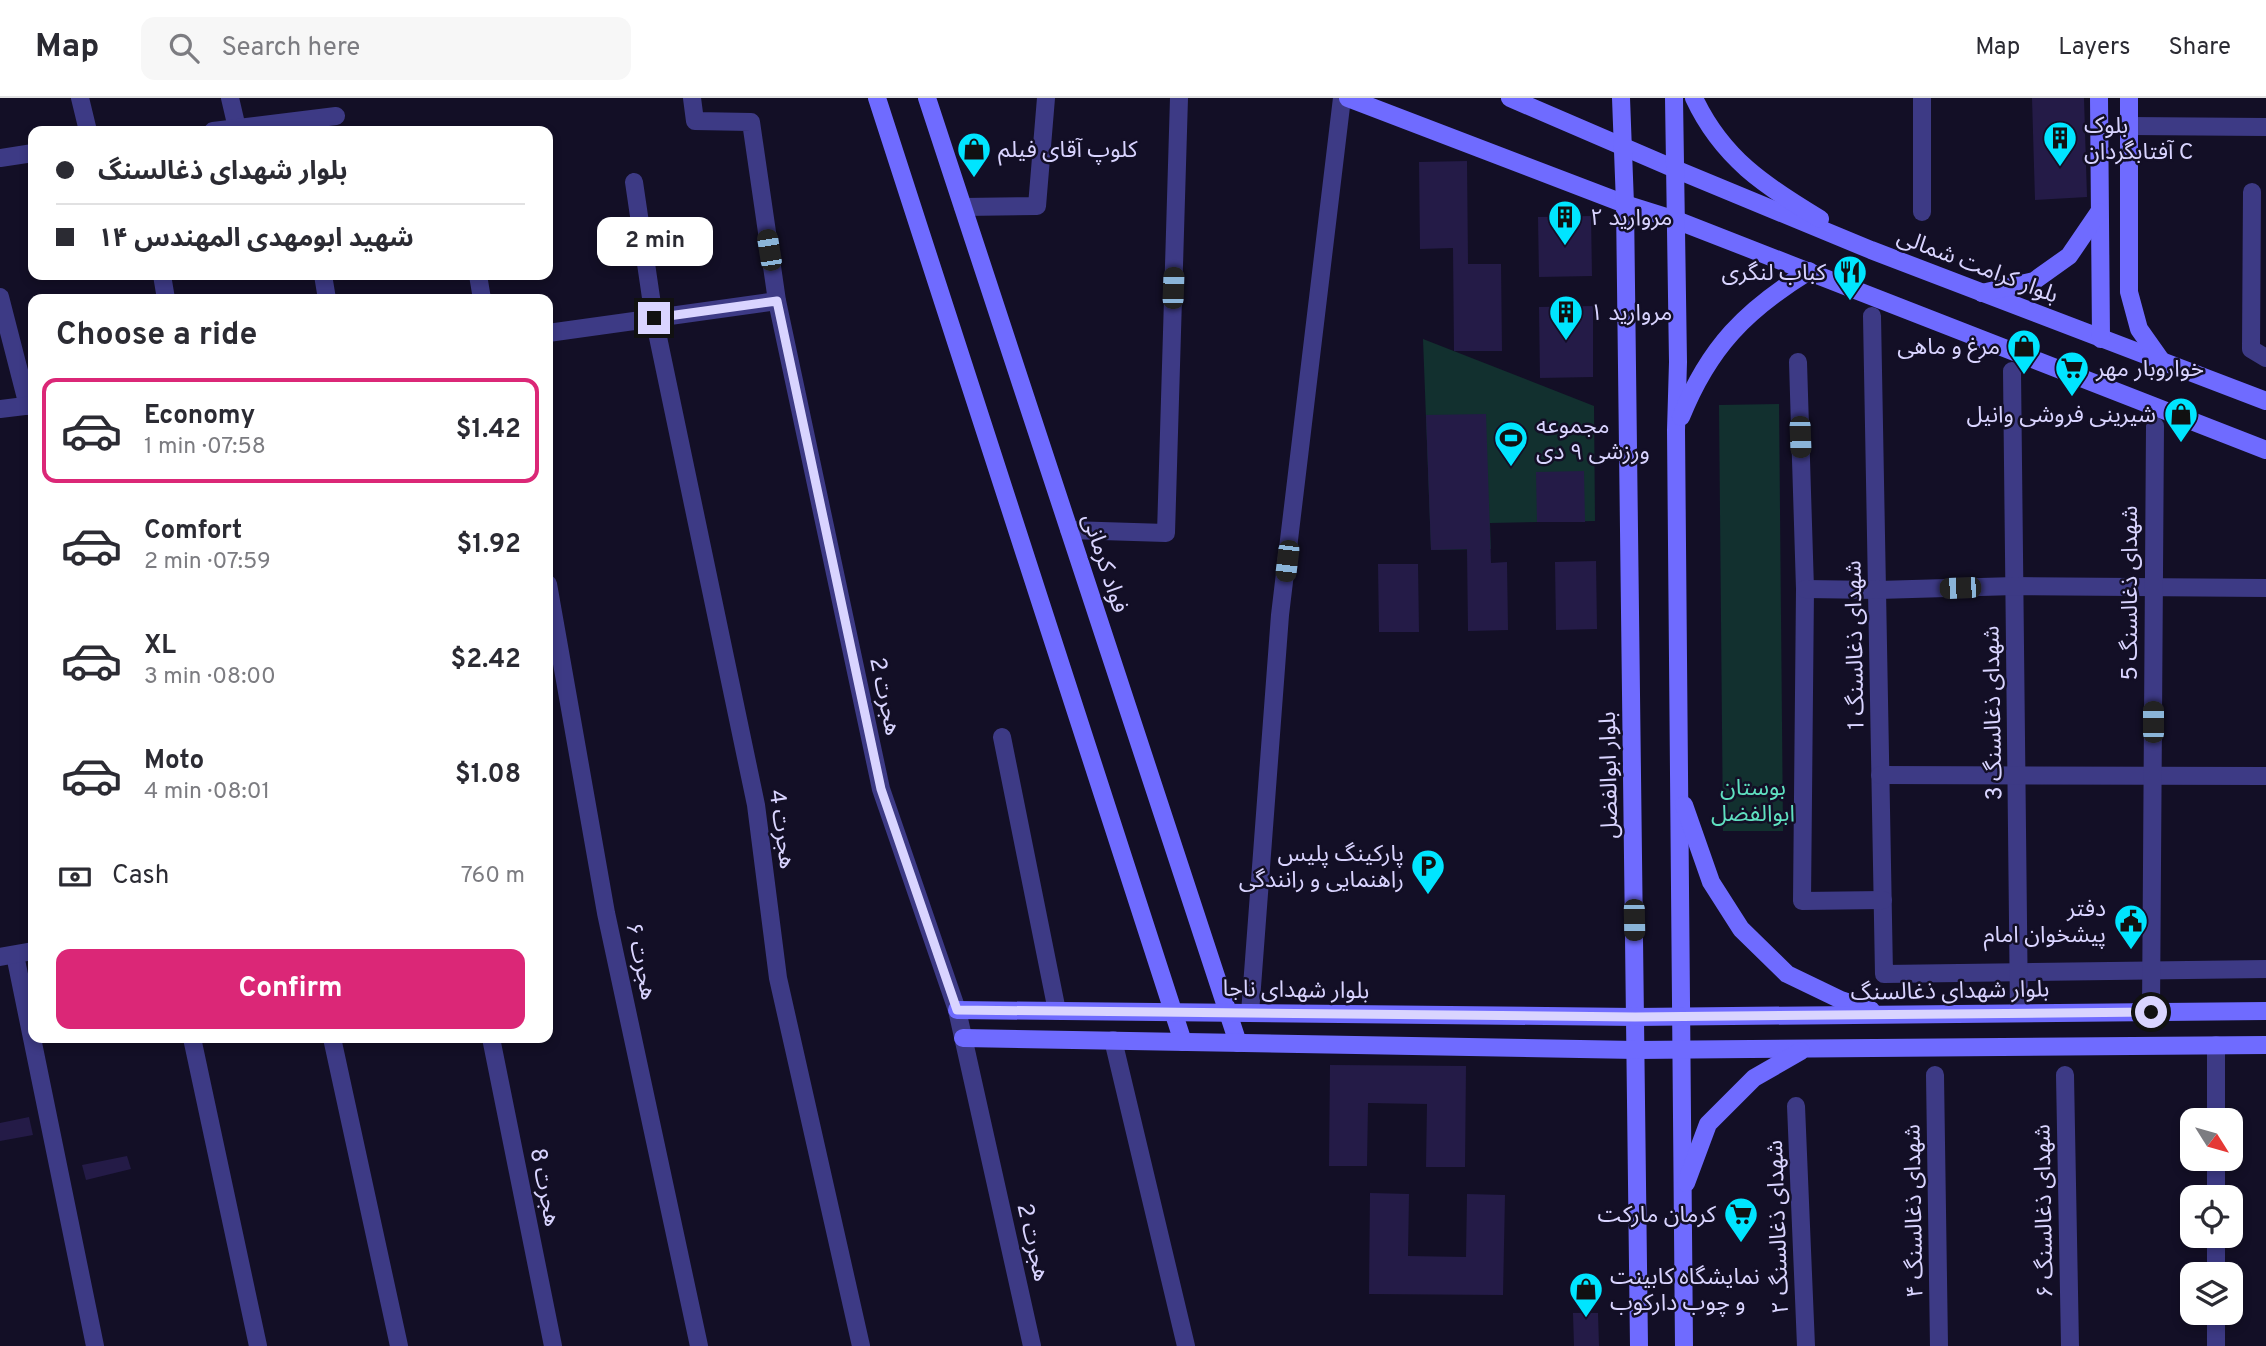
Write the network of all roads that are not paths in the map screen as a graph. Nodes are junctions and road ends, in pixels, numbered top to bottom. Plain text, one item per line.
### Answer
1 (80, 98) edge
2 (230, 98) edge
3 (692, 98) edge
4 (877, 98) edge
5 (927, 98) edge
6 (1046, 98) edge
7 (1179, 98) edge
8 (1342, 98) edge
9 (1348, 98) edge
10 (1510, 98) edge
11 (1621, 98) edge
12 (1674, 98) edge
13 (1694, 98) edge
14 (1922, 98) edge
15 (2099, 98) edge
16 (2129, 98) edge
17 (337, 116) dead end
18 (87, 126) edge
19 (237, 126) edge
20 (254, 126) edge
21 (2129, 126) junction
22 (2266, 127) edge
23 (1623, 146) junction
24 (28, 154) edge
25 (0, 158) edge
26 (1675, 169) junction
27 (634, 182) dead end
28 (2252, 192) dead end
29 (1625, 204) junction
30 (962, 207) junction
31 (1922, 212) dead end
32 (2099, 212) junction
33 (1676, 220) junction
34 (1871, 250) junction
35 (1809, 271) junction
36 (2129, 292) junction
37 (1982, 293) junction
38 (2100, 294) junction
39 (0, 297) edge
40 (777, 301) junction
41 (1872, 316) dead end
42 (654, 318) junction
43 (553, 332) edge
44 (2101, 339) junction
45 (2266, 358) edge
46 (1798, 362) dead end
47 (2164, 363) junction
48 (2012, 371) dead end
49 (28, 395) edge
50 (2266, 401) edge
51 (28, 405) edge
52 (0, 410) edge
53 (2155, 426) dead end
54 (1676, 430) junction
55 (2266, 450) edge
56 (1069, 530) junction
57 (2015, 586) junction
58 (2154, 587) junction
59 (2266, 588) edge
60 (1805, 589) junction
61 (1878, 590) junction
62 (553, 612) edge
63 (1002, 737) dead end
64 (1880, 775) junction
65 (2017, 775) junction
66 (2153, 775) junction
67 (2266, 776) edge
68 (1678, 790) junction
69 (1883, 900) junction
70 (16, 954) edge
71 (2266, 969) edge
72 (2152, 970) junction
73 (2019, 972) junction
74 (957, 1010) junction
75 (1057, 1011) junction
76 (2266, 1011) edge
77 (1173, 1012) junction
78 (2151, 1012) junction
79 (1228, 1013) junction
80 (1250, 1013) junction
81 (2019, 1013) junction
82 (28, 1014) edge
83 (1885, 1015) junction
84 (1635, 1017) junction
85 (1681, 1017) junction
86 (963, 1038) junction
87 (1113, 1040) junction
88 (1183, 1042) junction
89 (34, 1043) edge
90 (193, 1043) edge
91 (333, 1043) edge
92 (492, 1043) edge
93 (1238, 1043) junction
94 (2216, 1045) junction
95 (2266, 1045) edge
96 (1804, 1049) junction
97 (1636, 1050) junction
98 (1681, 1050) junction
99 (1936, 1075) dead end
100 (2065, 1075) dead end
101 (1796, 1106) dead end
102 (2216, 1108) edge
103 (1682, 1192) junction
104 (2216, 1325) edge
105 (95, 1346) edge
106 (258, 1346) edge
107 (399, 1346) edge
108 (553, 1346) edge
109 (699, 1346) edge
110 (861, 1346) edge
111 (1032, 1346) edge
112 (1186, 1346) edge
113 (1639, 1346) edge
114 (1684, 1346) edge
115 (1806, 1346) edge
116 (1939, 1346) edge
117 (2070, 1346) edge
118 (2216, 1346) edge

1 - 18 street
2 - 19 street
3 - 40 street, هجرت 2
4 - 77 street
5 - 30 street, فواد کرمانی
6 - 30 street
7 - 56 street
8 - 80 street
9 - 29 street
10 - 23 street, بلوار کرامت شمالی
11 - 23 street, بلوار ابوالفضل
12 - 26 street
13 - 34 street
14 - 31 street
15 - 32 street
16 - 21 street
17 - 20 street
21 - 22 street
21 - 36 street
23 - 26 street, بلوار کرامت شمالی
23 - 29 street, بلوار ابوالفضل
24 - 25 street
26 - 33 street
26 - 34 street, بلوار کرامت شمالی
27 - 42 street, هجرت 4
28 - 45 street
29 - 33 street
29 - 84 street, بلوار ابوالفضل
30 - 56 street, فواد کرمانی
32 - 37 street
32 - 38 street
33 - 35 street
33 - 54 street
34 - 37 street, بلوار کرامت شمالی
35 - 54 street
35 - 55 street
36 - 38 street
36 - 47 street
37 - 44 street, بلوار کرامت شمالی
38 - 44 street
39 - 49 street
40 - 42 street
40 - 74 street, هجرت 2
41 - 61 street, شهدای ذغالسنگ 1
42 - 43 street
42 - 110 street, هجرت 4
44 - 47 street, بلوار کرامت شمالی
46 - 60 street
47 - 50 street, بلوار کرامت شمالی
48 - 57 street, شهدای ذغالسنگ 3
51 - 52 street
53 - 58 street, شهدای ذغالسنگ 5
54 - 68 street
56 - 79 street, فواد کرمانی
57 - 58 street
57 - 61 street
57 - 65 street, شهدای ذغالسنگ 3
58 - 59 street
58 - 66 street, شهدای ذغالسنگ 5
60 - 61 street
60 - 69 street
61 - 64 street, شهدای ذغالسنگ 1
62 - 109 street, هجرت ۶
63 - 75 street
64 - 65 street
64 - 69 street, شهدای ذغالسنگ 1
65 - 66 street
65 - 73 street, شهدای ذغالسنگ 3
66 - 67 street
66 - 72 street, شهدای ذغالسنگ 5
68 - 83 street
68 - 85 street
69 - 73 street, شهدای ذغالسنگ 1
70 - 82 street
71 - 72 street
72 - 73 street
72 - 78 street, شهدای ذغالسنگ 5
73 - 81 street, شهدای ذغالسنگ 3
74 - 75 street, بلوار شهدای ناجا
74 - 86 street, هجرت 2
75 - 77 street, بلوار شهدای ناجا
76 - 78 street, بلوار شهدای ذغالسنگ
77 - 79 street, بلوار شهدای ناجا
77 - 88 street
78 - 81 street, بلوار شهدای ذغالسنگ
79 - 80 street, بلوار شهدای ناجا
79 - 93 street, فواد کرمانی
80 - 84 street, بلوار شهدای ناجا
81 - 83 street, بلوار شهدای ذغالسنگ
83 - 85 street, بلوار شهدای ذغالسنگ
84 - 85 street, بلوار شهدای ذغالسنگ
84 - 97 street, بلوار ابوالفضل
85 - 98 street
86 - 87 street
86 - 111 street, هجرت 2
87 - 88 street
87 - 112 street
88 - 93 street
89 - 105 street
90 - 106 street
91 - 107 street
92 - 108 street, هجرت 8
93 - 97 street
94 - 95 street
94 - 96 street
94 - 102 street
96 - 98 street
96 - 103 street
97 - 98 street
97 - 113 street, بلوار ابوالفضل
98 - 103 street
99 - 116 street, شهدای ذغالسنگ ۴
100 - 117 street, شهدای ذغالسنگ ۶
101 - 115 street, شهدای ذغالسنگ ۲
103 - 114 street
104 - 118 street

